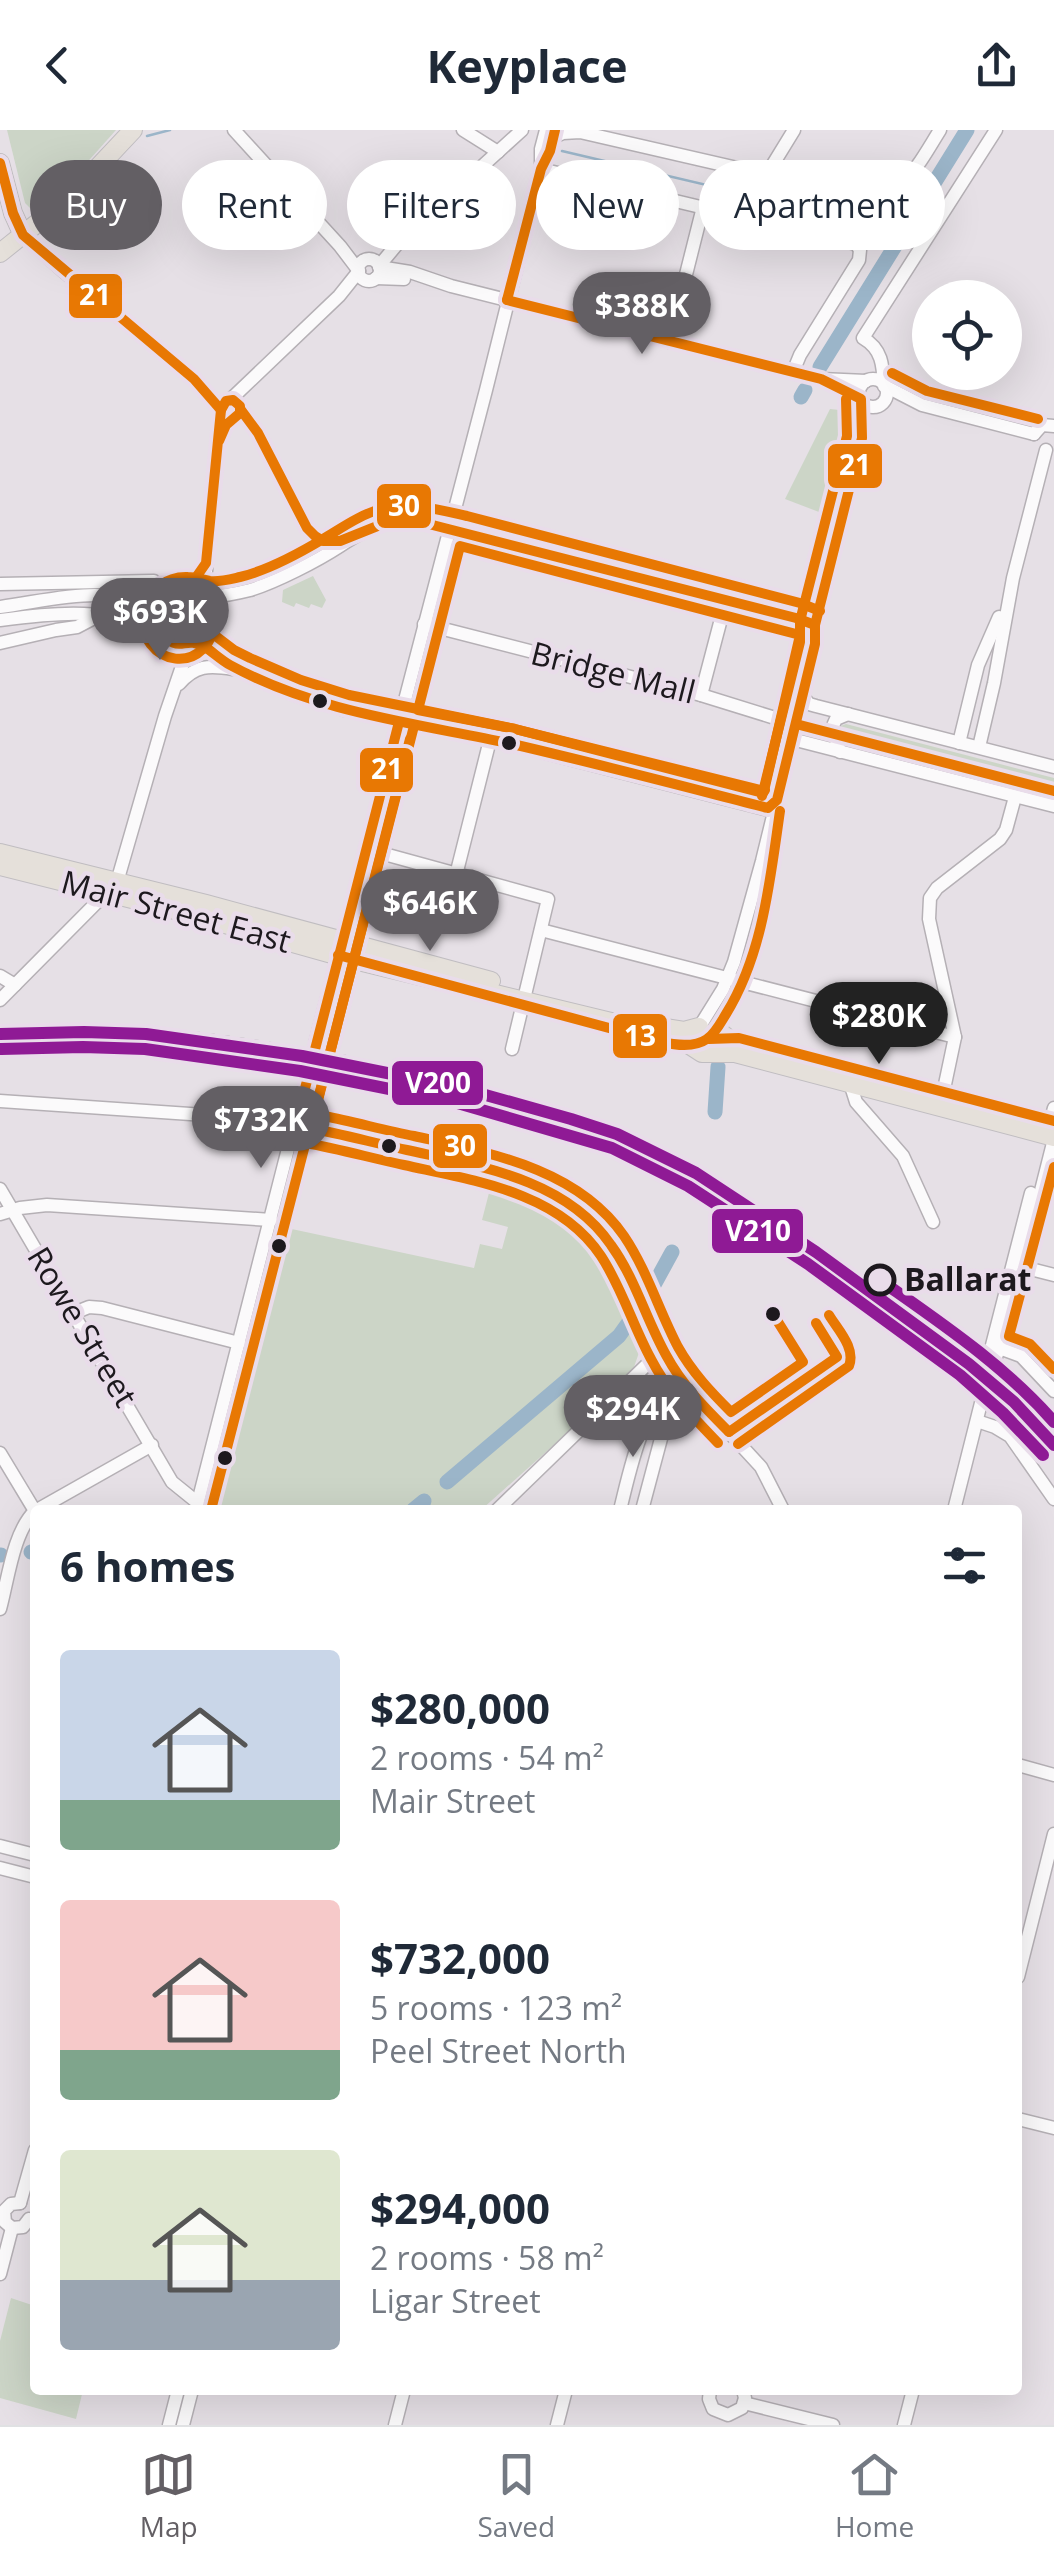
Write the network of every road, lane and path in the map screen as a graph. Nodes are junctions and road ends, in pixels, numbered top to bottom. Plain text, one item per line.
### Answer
1 (133, 130) edge
2 (234, 130) edge
3 (463, 130) edge
4 (794, 130) edge
5 (940, 130) edge
6 (996, 130) edge
7 (522, 131) edge
8 (576, 131) edge
9 (551, 132) edge
10 (498, 152) junction
11 (489, 160) edge
12 (545, 160) edge
13 (705, 160) edge
14 (776, 160) edge
15 (921, 160) edge
16 (0, 163) edge
17 (536, 184) edge
18 (699, 223) edge
19 (23, 235) junction
20 (390, 250) edge
21 (399, 250) edge
22 (860, 250) edge
23 (0, 253) edge
24 (369, 269) junction
25 (410, 272) junction
26 (451, 286) junction
27 (506, 300) junction
28 (669, 342) junction
29 (879, 356) junction
30 (799, 373) junction
31 (821, 379) junction
32 (866, 381) junction
33 (884, 386) junction
34 (861, 399) junction
35 (879, 404) junction
36 (928, 407) junction
37 (231, 408) junction
38 (1053, 421) edge
39 (1034, 434) junction
40 (862, 438) junction
41 (1050, 449) edge
42 (449, 528) junction
43 (346, 540) junction
44 (206, 563) junction
45 (1013, 578) junction
46 (154, 581) dead end
47 (37, 582) junction
48 (0, 584) edge
49 (195, 594) junction
50 (224, 595) junction
51 (168, 598) junction
52 (726, 600) junction
53 (37, 602) junction
54 (0, 606) edge
55 (104, 616) junction
56 (0, 620) edge
57 (424, 624) junction
58 (815, 625) junction
59 (165, 638) junction
60 (190, 642) junction
61 (0, 643) edge
62 (244, 672) junction
63 (701, 695) junction
64 (802, 695) junction
65 (171, 699) junction
66 (848, 714) junction
67 (399, 722) junction
68 (469, 736) junction
69 (490, 740) junction
70 (792, 740) junction
71 (960, 743) junction
72 (979, 747) junction
73 (840, 752) junction
74 (484, 767) junction
75 (1054, 768) edge
76 (1015, 797) junction
77 (771, 805) junction
78 (1054, 806) edge
79 (366, 849) junction
80 (0, 853) edge
81 (0, 866) edge
82 (456, 874) junction
83 (112, 888) junction
84 (541, 930) junction
85 (340, 948) junction
86 (0, 976) edge
87 (726, 983) junction
88 (15, 985) junction
89 (526, 995) junction
90 (0, 1000) edge
91 (700, 1027) junction
92 (720, 1031) junction
93 (955, 1037) junction
94 (316, 1040) tunnel mouth
95 (512, 1049) dead end
96 (704, 1052) junction
97 (308, 1076) tunnel mouth
98 (850, 1084) junction
99 (0, 1101) edge
100 (941, 1103) junction
101 (300, 1108) junction
102 (279, 1120) junction
103 (308, 1128) junction
104 (1052, 1128) edge
105 (291, 1137) junction
106 (0, 1189) edge
107 (6, 1212) edge
108 (270, 1220) junction
109 (933, 1222) dead end
110 (1017, 1265) junction
111 (1054, 1276) edge
112 (74, 1313) junction
113 (1009, 1318) junction
114 (239, 1343) junction
115 (996, 1347) junction
116 (663, 1350) junction
117 (1034, 1368) junction
118 (678, 1376) junction
119 (1054, 1391) edge
120 (658, 1400) junction
121 (977, 1421) junction
122 (152, 1444) junction
123 (0, 1453) edge
124 (1054, 1499) edge
125 (198, 1504) edge
126 (33, 1505) edge
127 (45, 1505) edge
128 (502, 1505) edge
129 (621, 1505) edge
130 (643, 1505) edge
131 (781, 1505) edge
132 (955, 1505) edge
133 (30, 1517) edge
134 (0, 1609) edge
135 (1022, 1767) edge
136 (1054, 1775) edge
137 (1054, 1834) edge
138 (0, 1846) edge
139 (30, 1854) edge
140 (0, 1868) edge
141 (30, 1876) edge
142 (1022, 1961) edge
143 (1022, 2120) edge
144 (1054, 2128) edge
145 (30, 2168) edge
146 (20, 2203) junction
147 (2, 2210) edge
148 (30, 2215) edge
149 (30, 2221) edge
150 (12, 2228) junction
151 (0, 2274) edge
152 (177, 2395) edge
153 (191, 2395) edge
154 (403, 2395) edge
155 (565, 2395) edge
156 (707, 2395) edge
157 (911, 2395) edge
158 (744, 2396) edge
159 (721, 2420) edge
160 (169, 2425) edge
161 (183, 2425) edge
162 (395, 2425) edge
163 (557, 2425) edge
164 (832, 2425) edge
165 (904, 2425) edge

1 - 19 main road
2 - 24 street
3 - 10 street
4 - 14 street
5 - 15 street
6 - 29 street
7 - 10 street
8 - 9 street
8 - 13 street
9 - 12 street
10 - 11 street
16 - 19 main road
17 - 27 street
18 - 28 street
19 - 23 main road
19 - 37 street
20 - 24 street
21 - 25 street
22 - 30 street
24 - 25 street
24 - 26 street
24 - 37 street
25 - 26 street
26 - 27 street
27 - 28 street
27 - 42 street
28 - 30 street
29 - 32 street
29 - 33 street
30 - 31 street
31 - 32 street
31 - 34 street
32 - 33 street
32 - 34 street
33 - 35 street
33 - 36 street
34 - 35 street
34 - 40 street
35 - 36 street
35 - 40 street
36 - 39 street
37 - 43 street
37 - 44 street
38 - 39 street
39 - 41 street
40 - 58 street
41 - 45 street
42 - 43 street
42 - 52 street
42 - 57 street
43 - 50 street
44 - 49 street
44 - 50 street
45 - 71 street
45 - 72 street
46 - 47 street
47 - 48 street
47 - 53 street
49 - 50 street
49 - 51 street
49 - 60 street
51 - 53 street
51 - 59 street
52 - 58 street
52 - 63 street
53 - 54 street
55 - 56 street
55 - 59 street
55 - 61 street
57 - 63 street, Bridge Mall
57 - 67 street
58 - 64 street
59 - 60 street
59 - 65 street
60 - 62 street
60 - 65 street
62 - 65 street
62 - 67 street
63 - 70 street, Bridge Mall
64 - 66 street
64 - 70 street
65 - 83 street
66 - 71 street
66 - 73 street
67 - 68 street
67 - 79 street
68 - 69 street
68 - 74 street
69 - 74 street
69 - 77 street
70 - 73 street
70 - 77 street
71 - 72 street
72 - 75 street
73 - 76 street
74 - 82 street
76 - 78 street
76 - 93 street
77 - 87 street
79 - 82 street
79 - 85 street
80 - 83 main road, Mair Street East
81 - 83 main road, Mair Street East
82 - 84 street
83 - 85 main road, Mair Street East
83 - 88 street
84 - 87 street
84 - 89 street
85 - 89 main road, Mair Street East
85 - 94 street
86 - 88 street
87 - 91 street
87 - 92 street
87 - 93 street
88 - 90 street
89 - 91 main road, Mair Street East
89 - 95 street
89 - 96 main road, Mair Street East
91 - 92 main road
91 - 96 main road
92 - 96 main road
92 - 100 main road
93 - 100 street
96 - 98 main road, Mair Street East
97 - 101 street
98 - 100 main road, Mair Street East
98 - 109 street
99 - 102 street
100 - 104 main road
101 - 102 street
101 - 103 street
102 - 105 street
103 - 105 street
103 - 116 street
104 - 110 street
105 - 108 street
106 - 107 street, Rowe Street
107 - 108 street
107 - 112 street, Rowe Street
108 - 114 street
110 - 111 street
110 - 113 street
110 - 115 street
112 - 114 street
112 - 122 street, Rowe Street
113 - 115 street
113 - 117 street
114 - 125 street
115 - 117 street
115 - 121 street
116 - 118 street
116 - 128 street
117 - 119 street
118 - 120 street
118 - 131 street
120 - 129 street
120 - 130 street
121 - 124 street
121 - 132 street
122 - 125 street, Rowe Street
122 - 127 street
123 - 126 street
133 - 134 street
135 - 136 street
137 - 142 street
138 - 139 street
140 - 141 street
143 - 144 street
145 - 146 street
146 - 147 street
146 - 148 street
147 - 150 street
149 - 150 street
150 - 151 street
152 - 160 street
153 - 161 street
154 - 162 street
155 - 163 street
156 - 159 street
157 - 165 street
158 - 159 street
158 - 164 street

